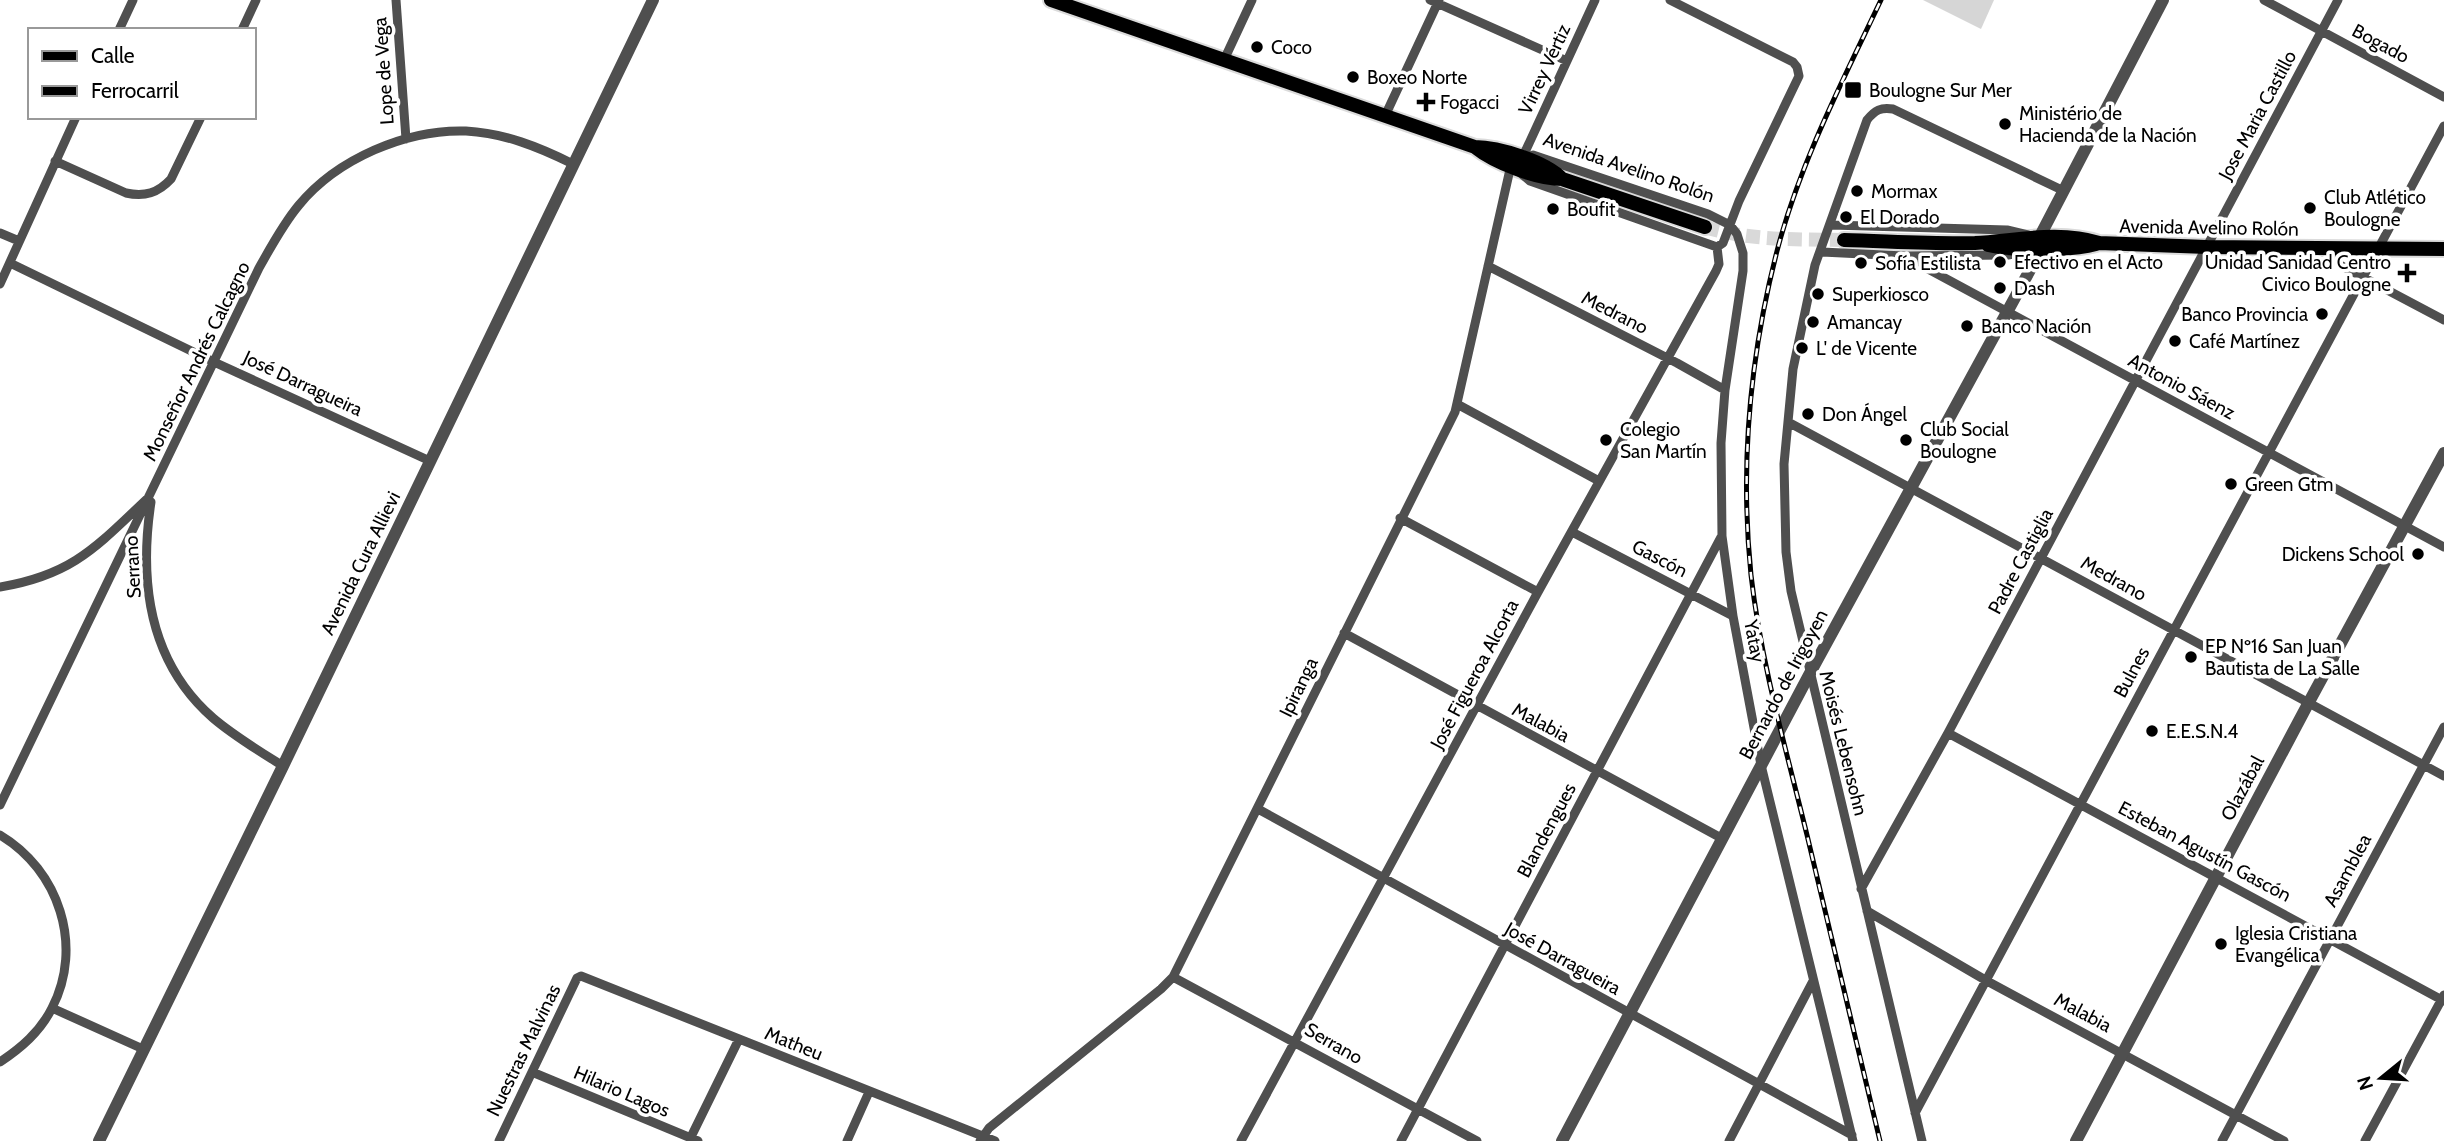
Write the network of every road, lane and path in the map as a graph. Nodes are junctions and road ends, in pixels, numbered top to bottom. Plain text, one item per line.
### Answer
1 (133, 0) edge
2 (256, 0) edge
3 (396, 0) edge
4 (653, 0) edge
5 (1252, 0) edge
6 (1595, 0) edge
7 (1671, 0) edge
8 (2164, 0) edge
9 (2264, 0) edge
10 (2338, 0) edge
11 (1056, 1) edge
12 (1435, 1) edge
13 (119, 28) edge
14 (243, 28) edge
15 (2321, 31) junction
16 (1224, 60) junction
17 (1567, 61) junction
18 (2444, 97) edge
19 (1385, 116) junction
20 (75, 119) edge
21 (200, 119) edge
22 (2444, 126) edge
23 (406, 139) junction
24 (1517, 158) junction
25 (55, 161) junction
26 (573, 164) junction
27 (2064, 191) junction
28 (1730, 225) junction
29 (1831, 225) junction
30 (1705, 228) tunnel mouth
31 (0, 233) edge
32 (1844, 240) tunnel mouth
33 (19, 241) junction
34 (2040, 243) junction
35 (1717, 247) junction
36 (2207, 247) junction
37 (2326, 248) junction
38 (2379, 248) junction
39 (2444, 248) edge
40 (1822, 252) junction
41 (1904, 256) junction
42 (10, 263) junction
43 (1488, 265) junction
44 (2363, 277) junction
45 (0, 284) edge
46 (2007, 312) junction
47 (2444, 320) edge
48 (1667, 358) junction
49 (215, 362) junction
50 (2135, 380) junction
51 (1725, 390) junction
52 (1457, 404) junction
53 (1788, 422) junction
54 (2270, 453) junction
55 (2444, 453) edge
56 (430, 461) junction
57 (1599, 481) junction
58 (1911, 489) junction
59 (152, 494) junction
60 (1401, 518) junction
61 (2405, 525) junction
62 (1572, 532) junction
63 (1722, 536) junction
64 (2444, 547) edge
65 (2041, 559) junction
66 (0, 587) edge
67 (1538, 592) junction
68 (1692, 595) junction
69 (1732, 616) junction
70 (2174, 631) junction
71 (1344, 633) junction
72 (1809, 675) junction
73 (2309, 702) junction
74 (1476, 707) junction
75 (2444, 727) edge
76 (1948, 733) junction
77 (1761, 765) junction
78 (2424, 765) junction
79 (283, 766) junction
80 (1597, 771) junction
81 (2444, 776) edge
82 (2081, 804) junction
83 (0, 805) edge
84 (1258, 809) junction
85 (0, 835) edge
86 (1723, 839) junction
87 (2217, 877) junction
88 (1385, 879) junction
89 (1861, 889) junction
90 (1867, 911) junction
91 (2330, 939) junction
92 (1504, 946) junction
93 (581, 976) joint
94 (1173, 977) junction
95 (1813, 981) junction
96 (1987, 981) junction
97 (2443, 999) edge
98 (52, 1008) junction
99 (1630, 1015) junction
100 (739, 1039) junction
101 (1295, 1041) junction
102 (143, 1049) junction
103 (2123, 1054) junction
104 (0, 1062) edge
105 (532, 1072) junction
106 (1758, 1085) junction
107 (869, 1092) junction
108 (1417, 1111) junction
109 (1915, 1113) junction
110 (2236, 1115) junction
111 (981, 1138) edge
112 (1852, 1138) edge
113 (692, 1140) edge
114 (99, 1141) edge
115 (499, 1141) edge
116 (847, 1141) edge
117 (995, 1141) edge
118 (1241, 1141) edge
119 (1401, 1141) edge
120 (1477, 1141) edge
121 (1562, 1141) edge
122 (1729, 1141) edge
123 (1922, 1141) edge
124 (2076, 1141) edge
125 (2222, 1141) edge
126 (2284, 1141) edge
127 (2365, 1141) edge

1 - 13 street
2 - 14 street
3 - 23 street, Lope de Vega
4 - 26 street, Avenida Cura Allievi
5 - 16 street
6 - 17 street, Virrey Vértiz
7 - 28 street, José Figueroa Alcorta
8 - 27 street, Bernardo de Irigoyen
9 - 15 street, Bogado
10 - 15 street, Jose Maria Castillo
11 - 16 main road, Avenida Avelino Rolón
12 - 17 street
12 - 19 street
15 - 18 street, Bogado
15 - 36 street, Jose Maria Castillo
16 - 19 main road, Avenida Avelino Rolón
17 - 24 street, Virrey Vértiz
19 - 24 main road, Avenida Avelino Rolón
20 - 25 street
21 - 25 street
22 - 38 street, Bulnes
23 - 26 street, Monseñor Andrés Calcagno
23 - 49 street, Monseñor Andrés Calcagno
24 - 28 street, Avenida Avelino Rolón
24 - 30 main road, Avenida Avelino Rolón
24 - 35 street, Avenida Avelino Rolón
24 - 43 street, Ipiranga
25 - 33 street
26 - 56 street, Avenida Cura Allievi
27 - 29 street, Moisés Lebensohn
27 - 34 street, Bernardo de Irigoyen
28 - 35 street, José Figueroa Alcorta
28 - 51 street, Yatay
29 - 34 street, Avenida Avelino Rolón
29 - 40 street, Moisés Lebensohn
31 - 33 street
32 - 34 main road, Avenida Avelino Rolón
33 - 42 street
34 - 36 main road, Avenida Avelino Rolón
34 - 41 street, Avenida Avelino Rolón
34 - 46 street, Bernardo de Irigoyen
35 - 48 street, José Figueroa Alcorta
36 - 37 main road, Avenida Avelino Rolón
36 - 50 street, Padre Castiglia
37 - 38 main road, Avenida Avelino Rolón
37 - 44 street
38 - 39 main road, Avenida Avelino Rolón
38 - 44 street, Bulnes
40 - 41 street, Avenida Avelino Rolón
40 - 53 street, Moisés Lebensohn
41 - 46 street, Antonio Sáenz
42 - 45 street
42 - 49 street, José Darragueira
43 - 48 street, Medrano
43 - 52 street, Ipiranga
44 - 47 street
44 - 54 street, Bulnes
46 - 50 street, Antonio Sáenz
46 - 58 street, Bernardo de Irigoyen
48 - 51 street, Medrano
48 - 57 street, José Figueroa Alcorta
49 - 56 street, José Darragueira
49 - 59 street, Monseñor Andrés Calcagno
50 - 54 street, Antonio Sáenz
50 - 65 street, Padre Castiglia
51 - 63 street, Yatay
52 - 57 street
52 - 60 street, Ipiranga
53 - 58 street, Medrano
53 - 72 street, Moisés Lebensohn
54 - 61 street, Antonio Sáenz
54 - 70 street, Bulnes
55 - 61 street, Olazábal
56 - 79 street, Avenida Cura Allievi
57 - 62 street, José Figueroa Alcorta
58 - 65 street, Medrano
58 - 72 street, Bernardo de Irigoyen
59 - 66 street, Serrano
59 - 79 street, Serrano
59 - 83 street, Monseñor Andrés Calcagno
60 - 67 street
60 - 71 street, Ipiranga
61 - 64 street, Antonio Sáenz
61 - 73 street, Olazábal
62 - 67 street, José Figueroa Alcorta
62 - 68 street, Gascón
63 - 68 street, Blandengues
63 - 69 street, Yatay
65 - 70 street, Medrano
65 - 76 street, Padre Castiglia
67 - 74 street, José Figueroa Alcorta
68 - 69 street, Gascón
68 - 80 street, Blandengues
69 - 77 street, Yatay
70 - 73 street, Medrano
70 - 82 street, Bulnes
71 - 74 street, Malabia
71 - 84 street, Ipiranga
72 - 77 street, Bernardo de Irigoyen
72 - 89 street, Moisés Lebensohn
73 - 78 street, Medrano
73 - 87 street, Olazábal
74 - 80 street, Malabia
74 - 88 street, José Figueroa Alcorta
75 - 78 street, Asamblea
76 - 82 street, Esteban Agustín Gascón
76 - 89 street, Padre Castiglia
77 - 86 street, Bernardo de Irigoyen
77 - 95 street, Yatay
78 - 81 street, Medrano
78 - 91 street, Asamblea
79 - 102 street, Avenida Cura Allievi
80 - 86 street, Malabia
80 - 92 street, Blandengues
82 - 87 street, Esteban Agustín Gascón
82 - 96 street, Bulnes
84 - 88 street, José Darragueira
84 - 94 street, Ipiranga
85 - 98 street
86 - 99 street, Bernardo de Irigoyen
87 - 91 street, Esteban Agustín Gascón
87 - 103 street, Olazábal
88 - 92 street, José Darragueira
88 - 101 street, José Figueroa Alcorta
89 - 90 street, Moisés Lebensohn
90 - 96 street, Malabia
90 - 109 street, Moisés Lebensohn
91 - 97 street, Esteban Agustín Gascón
91 - 110 street, Asamblea
92 - 99 street, José Darragueira
92 - 108 street, Blandengues
93 - 100 street, Matheu
93 - 105 street, Nuestras Malvinas
94 - 101 street, Serrano
94 - 111 street, Ipiranga
95 - 106 street
95 - 112 street, Yatay
96 - 103 street, Malabia
96 - 109 street, Bulnes
97 - 127 street
98 - 102 street
98 - 104 street
99 - 106 street, José Darragueira
99 - 121 street, Bernardo de Irigoyen
100 - 107 street, Matheu
100 - 113 street
101 - 108 street, Serrano
101 - 118 street, José Figueroa Alcorta
102 - 114 street, Avenida Cura Allievi
103 - 110 street, Malabia
103 - 124 street, Olazábal
105 - 113 street, Hilario Lagos
105 - 115 street, Nuestras Malvinas
106 - 112 street, José Darragueira
106 - 122 street
107 - 111 street, Matheu
107 - 116 street
108 - 119 street, Blandengues
108 - 120 street, Serrano
109 - 123 street, Moisés Lebensohn
110 - 125 street, Asamblea
110 - 126 street, Malabia
111 - 117 street, Matheu

